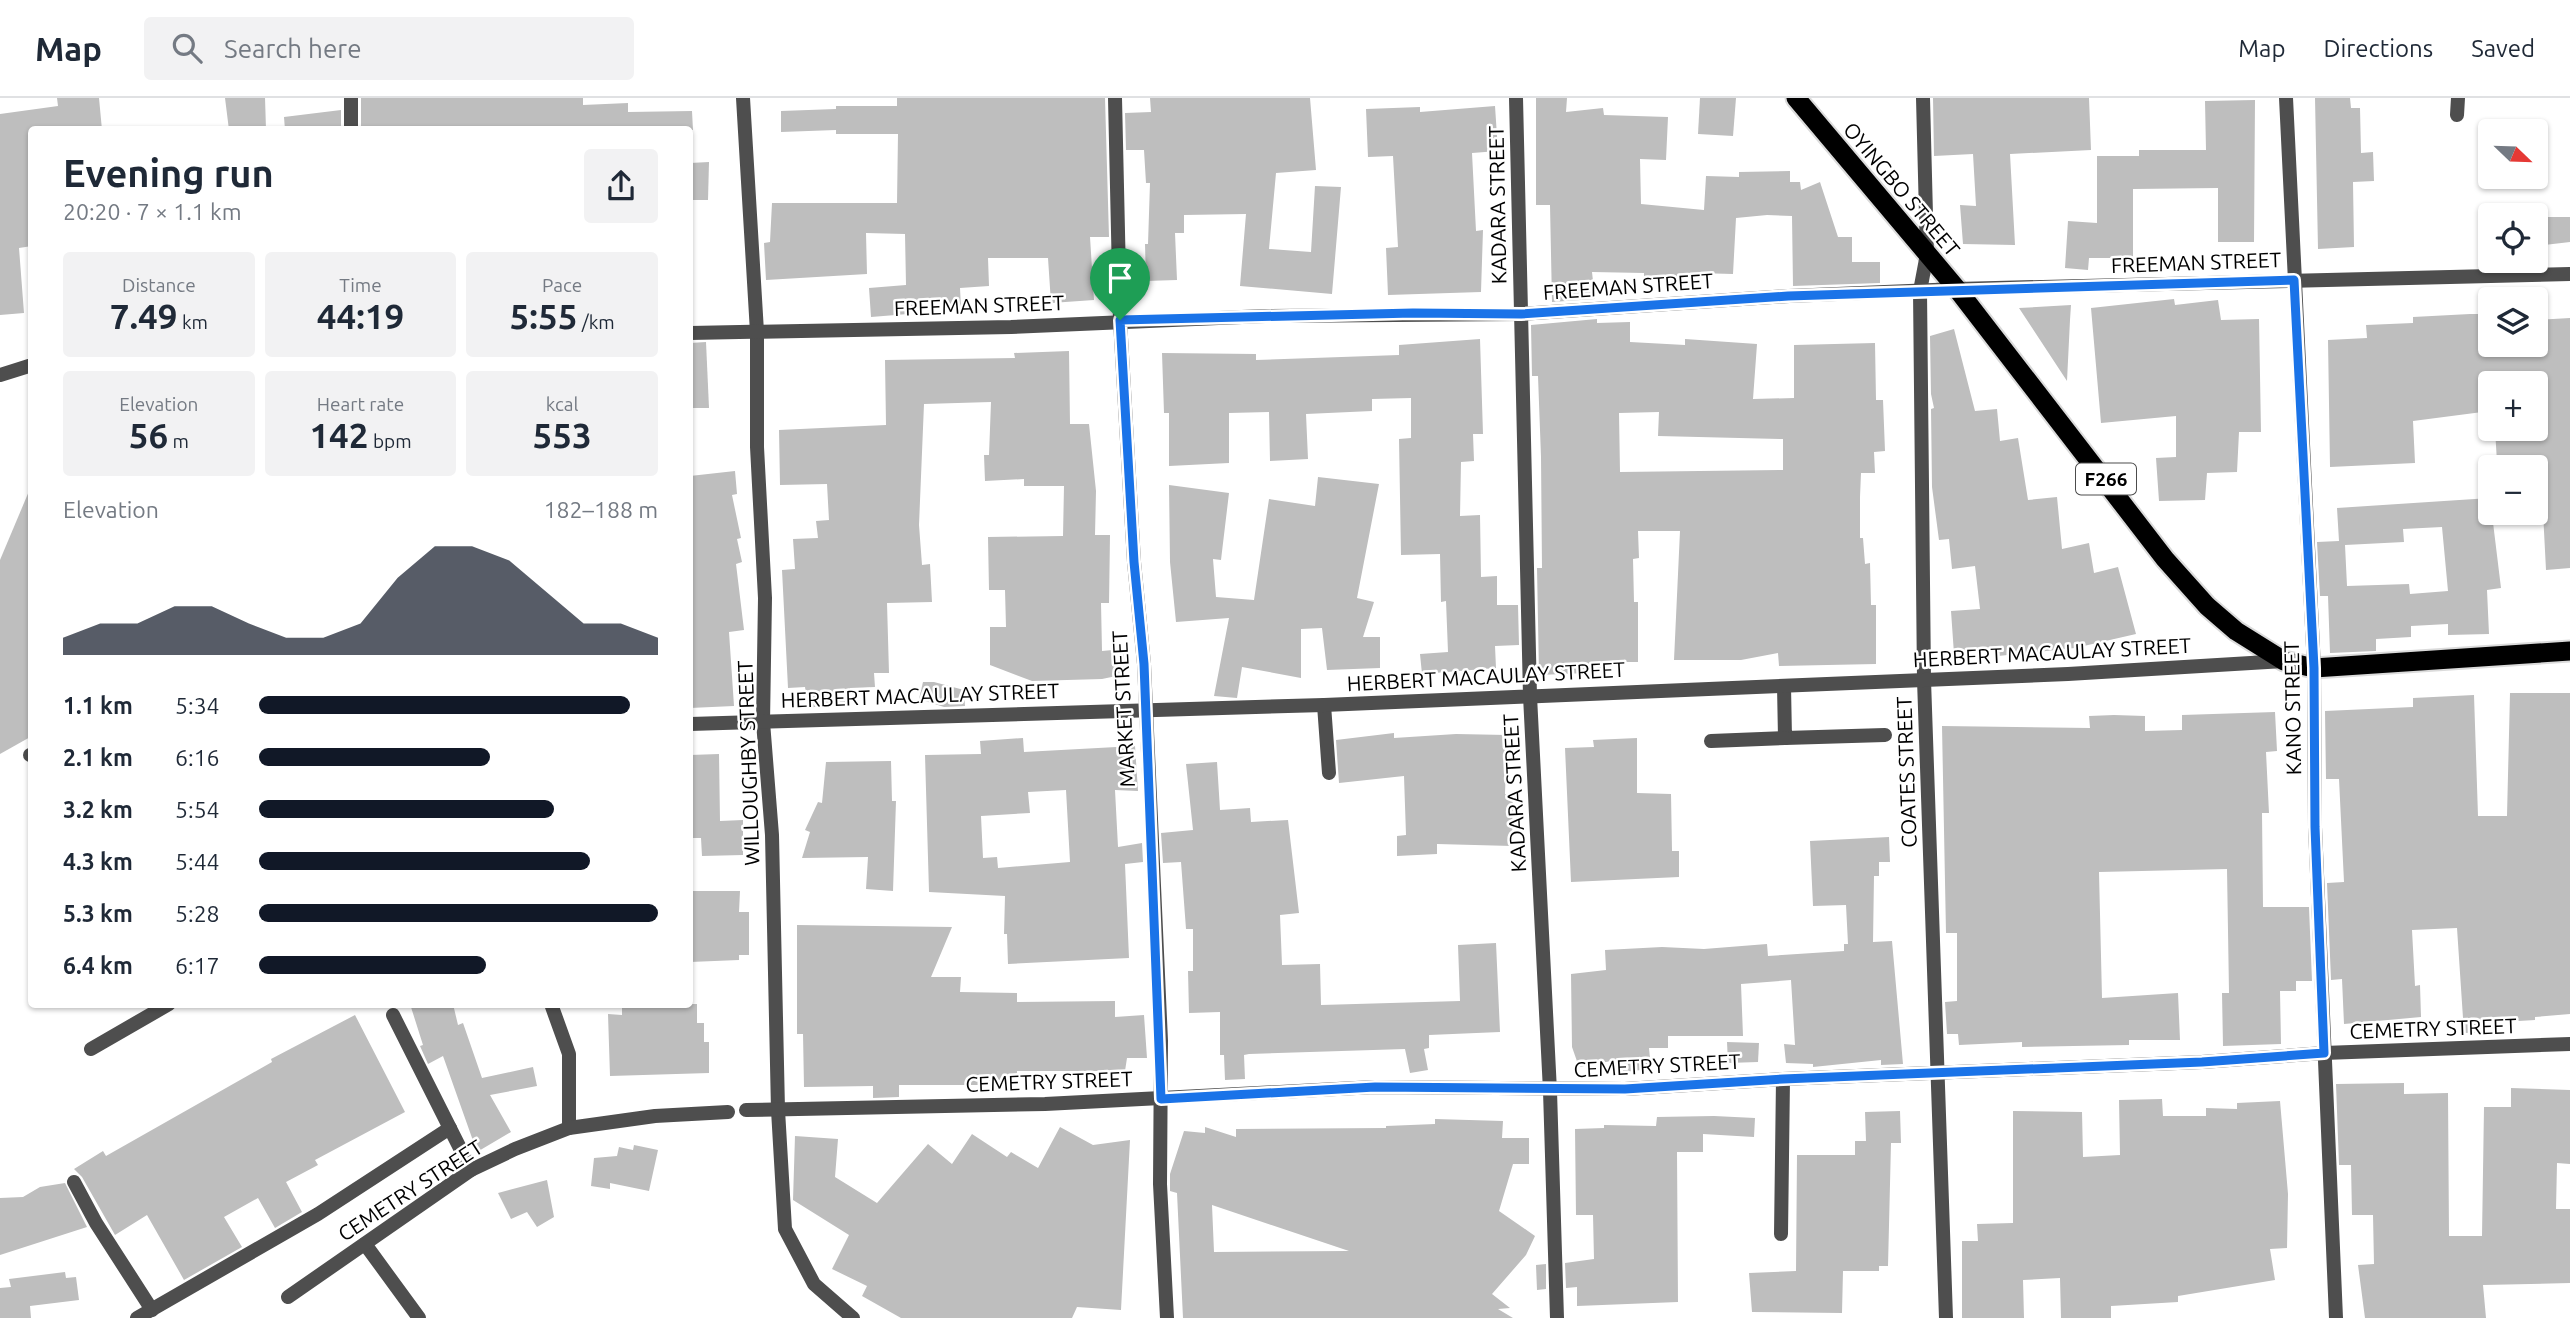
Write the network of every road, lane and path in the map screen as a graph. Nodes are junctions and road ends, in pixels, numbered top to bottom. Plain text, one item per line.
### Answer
1 (351, 98) edge
2 (743, 98) edge
3 (1115, 98) edge
4 (1516, 98) edge
5 (1796, 98) edge
6 (1923, 98) edge
7 (2286, 98) edge
8 (2458, 98) edge
9 (2457, 115) dead end
10 (351, 126) edge
11 (1927, 254) junction
12 (2570, 274) edge
13 (2294, 280) junction
14 (1957, 289) junction
15 (1920, 291) junction
16 (1521, 314) junction
17 (1120, 320) junction
18 (757, 332) junction
19 (693, 333) edge
20 (28, 366) edge
21 (0, 375) edge
22 (2570, 651) edge
23 (2284, 661) junction
24 (2314, 668) junction
25 (1924, 680) junction
26 (1784, 686) junction
27 (1530, 696) junction
28 (1324, 705) junction
29 (1145, 708) junction
30 (764, 722) junction
31 (693, 724) edge
32 (1885, 735) dead end
33 (1785, 738) junction
34 (1711, 741) dead end
35 (1329, 773) dead end
36 (162, 1008) edge
37 (552, 1008) edge
38 (393, 1015) dead end
39 (2570, 1044) edge
40 (91, 1049) dead end
41 (2324, 1053) junction
42 (1940, 1073) junction
43 (1783, 1079) junction
44 (1550, 1091) junction
45 (1161, 1099) junction
46 (746, 1110) dead end
47 (778, 1110) junction
48 (728, 1112) dead end
49 (450, 1128) junction
50 (569, 1128) junction
51 (471, 1170) junction
52 (74, 1182) dead end
53 (1781, 1234) dead end
54 (365, 1244) junction
55 (288, 1297) dead end
56 (152, 1310) junction
57 (137, 1318) edge
58 (419, 1318) edge
59 (853, 1318) edge
60 (1167, 1318) edge
61 (1557, 1318) edge
62 (1946, 1318) edge
63 (2336, 1318) edge

1 - 10 street
2 - 18 street, WILLOUGHBY STREET
3 - 17 street, MARKET STREET
4 - 16 street, KADARA STREET
5 - 11 highway, OYINGBO STREET / F266
6 - 11 street, COATES STREET
7 - 13 street, KANO STREET
8 - 9 street
11 - 14 highway, OYINGBO STREET / F266
11 - 15 street, COATES STREET
12 - 13 street, FREEMAN STREET
13 - 14 street, FREEMAN STREET
13 - 24 street, KANO STREET
14 - 15 street, FREEMAN STREET
14 - 23 highway, OYINGBO STREET / F266
15 - 16 street, FREEMAN STREET
15 - 25 street, COATES STREET
16 - 17 street, FREEMAN STREET
16 - 27 street, KADARA STREET
17 - 18 street, FREEMAN STREET
17 - 29 street, MARKET STREET
18 - 19 street, FREEMAN STREET
18 - 30 street, WILLOUGHBY STREET
20 - 21 street
22 - 24 highway, F266
23 - 24 highway, OYINGBO STREET / F266
23 - 25 street, HERBERT MACAULAY STREET
24 - 41 street, KANO STREET
25 - 26 street, HERBERT MACAULAY STREET
25 - 42 street, COATES STREET
26 - 27 street, HERBERT MACAULAY STREET
26 - 33 street
27 - 28 street, HERBERT MACAULAY STREET
27 - 44 street, KADARA STREET
28 - 29 street, HERBERT MACAULAY STREET
28 - 35 street
29 - 30 street, HERBERT MACAULAY STREET
29 - 45 street, MARKET STREET
30 - 31 street, HERBERT MACAULAY STREET
30 - 47 street, WILLOUGHBY STREET
32 - 33 street
33 - 34 street
36 - 40 street
37 - 50 street
38 - 49 street
39 - 41 street, CEMETRY STREET
41 - 42 street, CEMETRY STREET
41 - 63 street, KANO STREET
42 - 43 street, CEMETRY STREET
42 - 62 street, COATES STREET
43 - 44 street, CEMETRY STREET
43 - 53 street
44 - 45 street, CEMETRY STREET
44 - 61 street, KADARA STREET
45 - 47 street, CEMETRY STREET
45 - 60 street, MARKET STREET
46 - 47 street, CEMETRY STREET
47 - 59 street, WILLOUGHBY STREET
48 - 50 street, CEMETRY STREET
49 - 51 street
49 - 56 street
50 - 51 street, CEMETRY STREET
51 - 54 street, CEMETRY STREET
52 - 56 street
54 - 55 street, CEMETRY STREET
54 - 58 street
56 - 57 street

